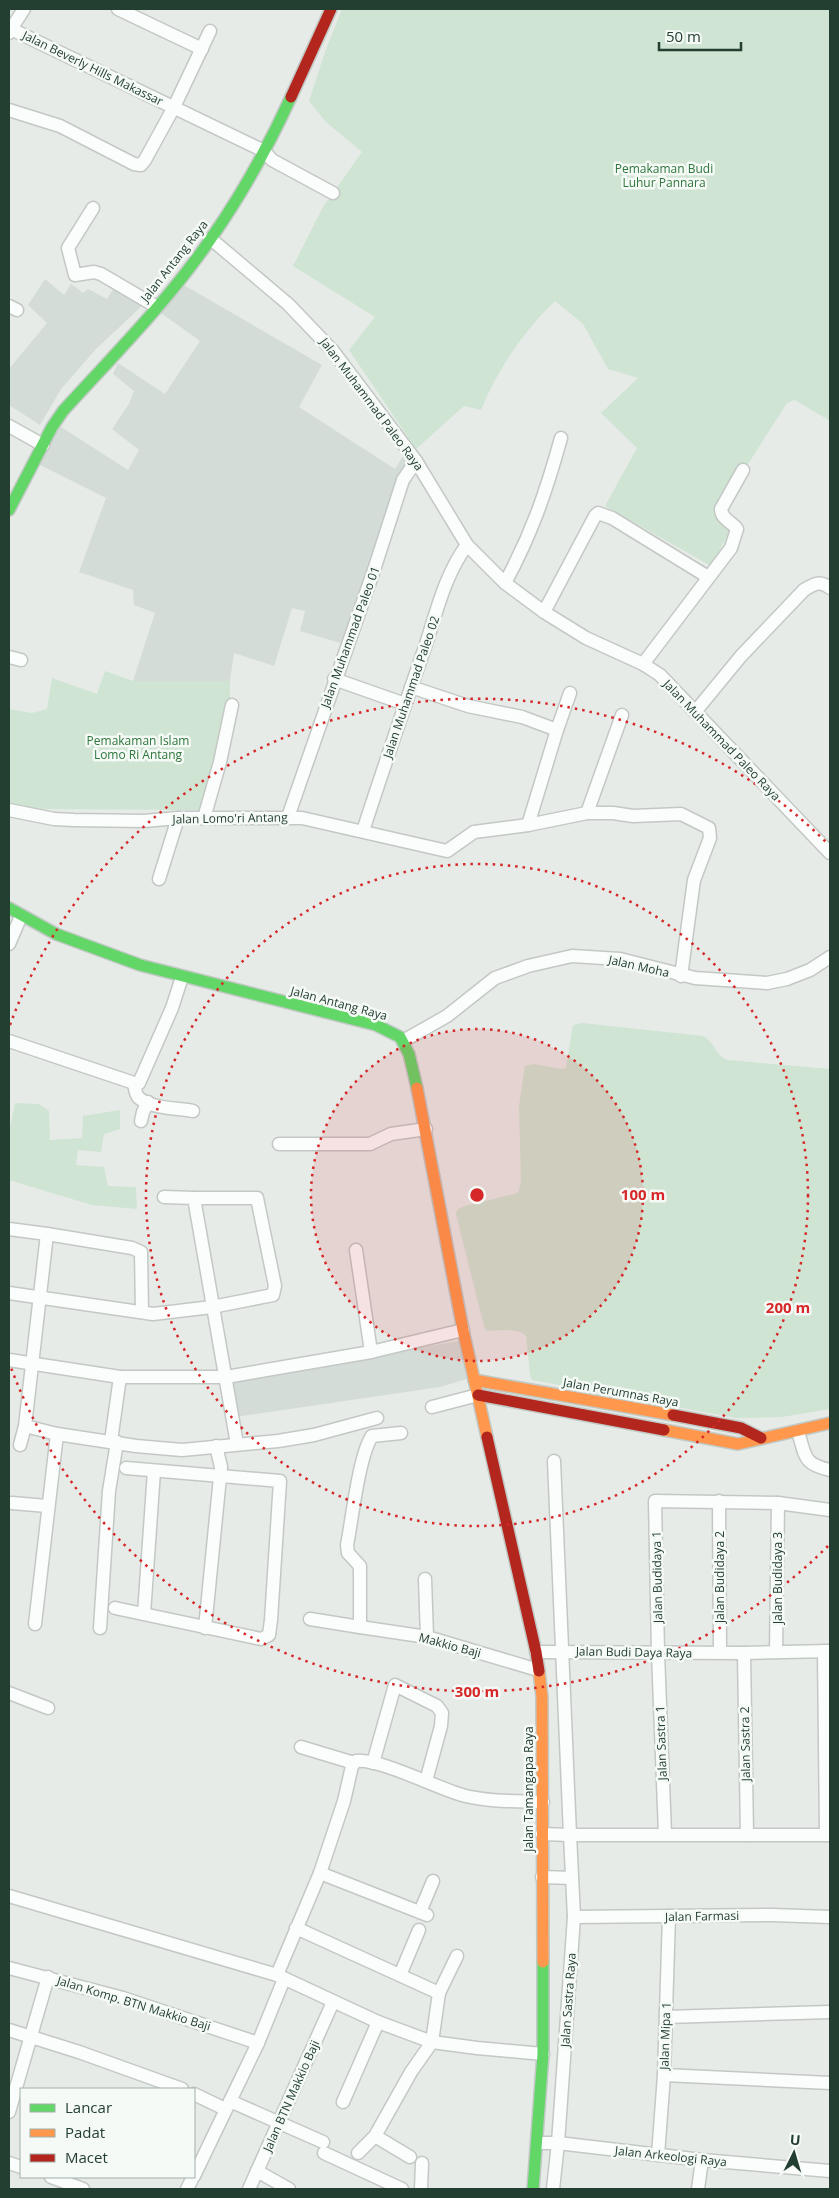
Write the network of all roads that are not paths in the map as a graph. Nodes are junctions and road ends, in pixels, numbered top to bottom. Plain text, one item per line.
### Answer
1 (24, 9) edge
2 (118, 9) edge
3 (331, 9) edge
4 (10, 31) edge
5 (210, 31) dead end
6 (202, 49) junction
7 (174, 107) junction
8 (9, 110) edge
9 (264, 151) junction
10 (333, 193) dead end
11 (93, 208) dead end
12 (211, 239) junction
13 (158, 306) junction
14 (9, 426) edge
15 (561, 438) dead end
16 (43, 445) junction
17 (416, 461) junction
18 (743, 470) dead end
19 (9, 510) edge
20 (467, 545) junction
21 (708, 577) junction
22 (505, 583) junction
23 (830, 588) edge
24 (544, 612) junction
25 (643, 664) junction
26 (334, 679) junction
27 (411, 687) junction
28 (570, 693) dead end
29 (405, 704) junction
30 (232, 705) dead end
31 (695, 712) junction
32 (622, 715) dead end
33 (557, 730) junction
34 (9, 810) edge
35 (587, 813) junction
36 (288, 817) junction
37 (178, 818) junction
38 (204, 818) junction
39 (528, 826) junction
40 (364, 831) junction
41 (830, 853) edge
42 (159, 879) dead end
43 (9, 908) edge
44 (21, 916) junction
45 (9, 944) edge
46 (830, 957) edge
47 (681, 976) junction
48 (182, 977) junction
49 (9, 1041) edge
50 (403, 1041) junction
51 (134, 1083) junction
52 (148, 1102) junction
53 (193, 1111) dead end
54 (142, 1121) dead end
55 (426, 1129) junction
56 (279, 1144) dead end
57 (164, 1197) dead end
58 (194, 1198) junction
59 (9, 1229) edge
60 (47, 1234) junction
61 (356, 1250) dead end
62 (9, 1293) edge
63 (40, 1298) junction
64 (212, 1306) junction
65 (142, 1312) junction
66 (463, 1330) junction
67 (371, 1352) junction
68 (9, 1360) edge
69 (31, 1364) junction
70 (120, 1377) junction
71 (226, 1377) junction
72 (474, 1380) junction
73 (478, 1395) junction
74 (432, 1407) dead end
75 (377, 1418) dead end
76 (830, 1423) edge
77 (798, 1432) junction
78 (401, 1433) dead end
79 (761, 1438) junction
80 (56, 1441) junction
81 (237, 1444) junction
82 (115, 1447) junction
83 (217, 1450) junction
84 (554, 1461) dead end
85 (126, 1468) dead end
86 (830, 1470) edge
87 (154, 1471) junction
88 (220, 1472) junction
89 (719, 1501) junction
90 (12, 1503) dead end
91 (778, 1503) junction
92 (47, 1506) junction
93 (830, 1510) edge
94 (425, 1579) dead end
95 (115, 1608) dead end
96 (144, 1614) junction
97 (310, 1619) dead end
98 (35, 1624) dead end
99 (360, 1627) junction
100 (100, 1628) dead end
101 (205, 1628) junction
102 (428, 1637) junction
103 (562, 1650) junction
104 (827, 1651) edge
105 (536, 1652) junction
106 (720, 1652) junction
107 (776, 1652) junction
108 (658, 1653) junction
109 (744, 1653) junction
110 (538, 1670) junction
111 (9, 1693) edge
112 (48, 1708) dead end
113 (301, 1747) dead end
114 (354, 1763) junction
115 (374, 1763) junction
116 (426, 1781) junction
117 (542, 1802) junction
118 (542, 1834) junction
119 (665, 1834) junction
120 (570, 1835) junction
121 (747, 1835) junction
122 (828, 1835) edge
123 (320, 1873) junction
124 (542, 1877) junction
125 (572, 1878) junction
126 (433, 1881) dead end
127 (9, 1896) edge
128 (670, 1916) junction
129 (574, 1917) junction
130 (830, 1917) edge
131 (296, 1928) junction
132 (419, 1930) dead end
133 (457, 1956) dead end
134 (9, 1968) edge
135 (400, 1975) junction
136 (48, 1977) junction
137 (280, 1977) junction
138 (439, 1993) junction
139 (333, 2002) junction
140 (830, 2012) edge
141 (666, 2017) junction
142 (378, 2022) junction
143 (9, 2030) edge
144 (31, 2036) junction
145 (432, 2042) junction
146 (258, 2043) junction
147 (543, 2054) junction
148 (664, 2075) junction
149 (830, 2083) edge
150 (179, 2088) edge
151 (195, 2094) edge
152 (14, 2099) edge
153 (342, 2102) dead end
154 (228, 2105) junction
155 (9, 2112) edge
156 (280, 2123) junction
157 (375, 2136) junction
158 (537, 2143) junction
159 (558, 2143) junction
160 (358, 2153) dead end
161 (658, 2155) junction
162 (410, 2157) dead end
163 (702, 2160) junction
164 (197, 2161) edge
165 (422, 2163) dead end
166 (830, 2170) edge
167 (257, 2171) junction
168 (54, 2178) edge
169 (83, 2189) edge
170 (249, 2189) edge
171 (289, 2189) edge
172 (402, 2189) edge
173 (421, 2189) edge
174 (533, 2189) edge
175 (553, 2189) edge
176 (698, 2189) edge

1 - 4 street, Jalan Beverly Hills Makassar
2 - 6 street
3 - 9 main road, Jalan Antang Raya
4 - 7 street, Jalan Beverly Hills Makassar
5 - 6 street, Jalan Beverly Hills Makassar
6 - 7 street, Jalan Beverly Hills Makassar
7 - 8 street, Jalan Beverly Hills Makassar
7 - 9 street, Jalan Beverly Hills Makassar
9 - 10 street, Jalan Beverly Hills Makassar
9 - 12 main road, Jalan Antang Raya
11 - 13 street
12 - 13 main road, Jalan Antang Raya
12 - 17 street, Jalan Muhammad Paleo Raya
13 - 16 main road, Jalan Antang Raya
14 - 16 street
15 - 22 street
16 - 19 main road, Jalan Antang Raya
17 - 20 street, Jalan Muhammad Paleo Raya
17 - 26 street, Jalan Muhammad Paleo 01
18 - 21 street
20 - 22 street, Jalan Muhammad Paleo Raya
20 - 27 street, Jalan Muhammad Paleo 02
21 - 24 street
21 - 25 street
22 - 24 street, Jalan Muhammad Paleo Raya
23 - 31 street
24 - 25 street, Jalan Muhammad Paleo Raya
25 - 31 street, Jalan Muhammad Paleo Raya
26 - 29 street
26 - 36 street, Jalan Muhammad Paleo 01
27 - 29 street, Jalan Muhammad Paleo 02
27 - 33 street
28 - 33 street
29 - 40 street, Jalan Muhammad Paleo 02
30 - 38 street
31 - 41 street, Jalan Muhammad Paleo Raya
32 - 35 street
33 - 39 street
34 - 37 street, Jalan Lomo'ri Antang
35 - 39 street
35 - 47 street
36 - 38 street, Jalan Lomo'ri Antang
36 - 40 street, Jalan Lomo'ri Antang
37 - 38 street, Jalan Lomo'ri Antang
37 - 42 street
39 - 40 street, Jalan Lomo'ri Antang
43 - 44 main road, Jalan Antang Raya
44 - 45 street
44 - 48 main road, Jalan Antang Raya
46 - 47 street, Jalan Moha
47 - 50 street, Jalan Moha
48 - 50 main road, Jalan Antang Raya
48 - 51 street
49 - 51 street
50 - 55 main road
51 - 52 street
52 - 53 street
52 - 54 street
55 - 56 street
55 - 66 main road
57 - 58 street
58 - 64 street
58 - 64 street
59 - 60 street
60 - 63 street
60 - 65 street
61 - 67 street
62 - 63 street
63 - 65 street
63 - 69 street
64 - 65 street
64 - 71 street
66 - 67 street
66 - 72 main road
67 - 71 street
68 - 69 street
69 - 70 street
69 - 80 street
70 - 71 street
70 - 82 street
71 - 81 street
72 - 73 main road
72 - 79 main road, Jalan Perumnas Raya
73 - 74 street
73 - 79 main road
73 - 105 main road, Jalan Tamangapa Raya
75 - 81 street
76 - 77 main road
77 - 79 main road
77 - 86 street
78 - 99 street
80 - 82 street
80 - 92 street
81 - 83 street
82 - 83 street
82 - 100 street
83 - 88 street
84 - 103 street
85 - 87 street
87 - 88 street
87 - 96 street
88 - 101 street
88 - 101 street
89 - 91 street
89 - 106 street, Jalan Budidaya 2
89 - 108 street, Jalan Budidaya 1
90 - 92 street
91 - 93 street
91 - 107 street, Jalan Budidaya 3
92 - 98 street
94 - 102 street
95 - 96 street
96 - 101 street
97 - 99 street, Makkio Baji
99 - 102 street, Makkio Baji
102 - 110 street, Makkio Baji
103 - 105 street
103 - 108 street, Jalan Budi Daya Raya
103 - 120 street, Jalan Budi Daya Raya
104 - 107 street, Jalan Budi Daya Raya
104 - 122 street
105 - 110 main road, Jalan Tamangapa Raya
106 - 108 street, Jalan Budi Daya Raya
106 - 109 street, Jalan Budi Daya Raya
107 - 109 street, Jalan Budi Daya Raya
108 - 119 street, Jalan Sastra 1
109 - 121 street, Jalan Sastra 2
110 - 117 main road, Jalan Tamangapa Raya
111 - 112 street
113 - 114 street
114 - 115 street
114 - 123 street
115 - 116 street
115 - 116 street
116 - 117 street
117 - 118 main road, Jalan Tamangapa Raya
118 - 120 street
118 - 124 main road, Jalan Tamangapa Raya
119 - 120 street
119 - 121 street
120 - 125 street, Jalan Sastra Raya
121 - 122 street
123 - 126 street
123 - 131 street
124 - 125 street
124 - 147 main road, Jalan Tamangapa Raya
125 - 129 street, Jalan Sastra Raya
127 - 137 street
128 - 129 street, Jalan Farmasi
128 - 130 street, Jalan Farmasi
128 - 141 street, Jalan Mipa 1
129 - 159 street, Jalan Sastra Raya
131 - 135 street
131 - 137 street
132 - 135 street
133 - 138 street
134 - 136 street, Jalan Komp. BTN Makkio Baji
135 - 138 street
136 - 144 street
136 - 146 street, Jalan Komp. BTN Makkio Baji
137 - 139 street
137 - 146 street
138 - 145 street
139 - 142 street
139 - 156 street, Jalan BTN Makkio Baji
140 - 141 street
141 - 148 street, Jalan Mipa 1
142 - 145 street
142 - 153 street
143 - 144 street
144 - 150 street
144 - 152 street
145 - 147 street
145 - 157 street
146 - 154 street
147 - 158 main road, Jalan Tamangapa Raya
148 - 149 street
148 - 161 street, Jalan Mipa 1
151 - 154 street
152 - 155 street
154 - 156 street
154 - 164 street
156 - 167 street, Jalan BTN Makkio Baji
156 - 172 street
157 - 160 street
157 - 162 street
158 - 159 street
158 - 174 main road, Jalan Tamangapa Raya
159 - 161 street, Jalan Arkeologi Raya
159 - 175 street
161 - 163 street, Jalan Arkeologi Raya
163 - 166 street, Jalan Arkeologi Raya
163 - 176 street
165 - 173 street
167 - 170 street, Jalan BTN Makkio Baji
167 - 171 street
168 - 169 street

